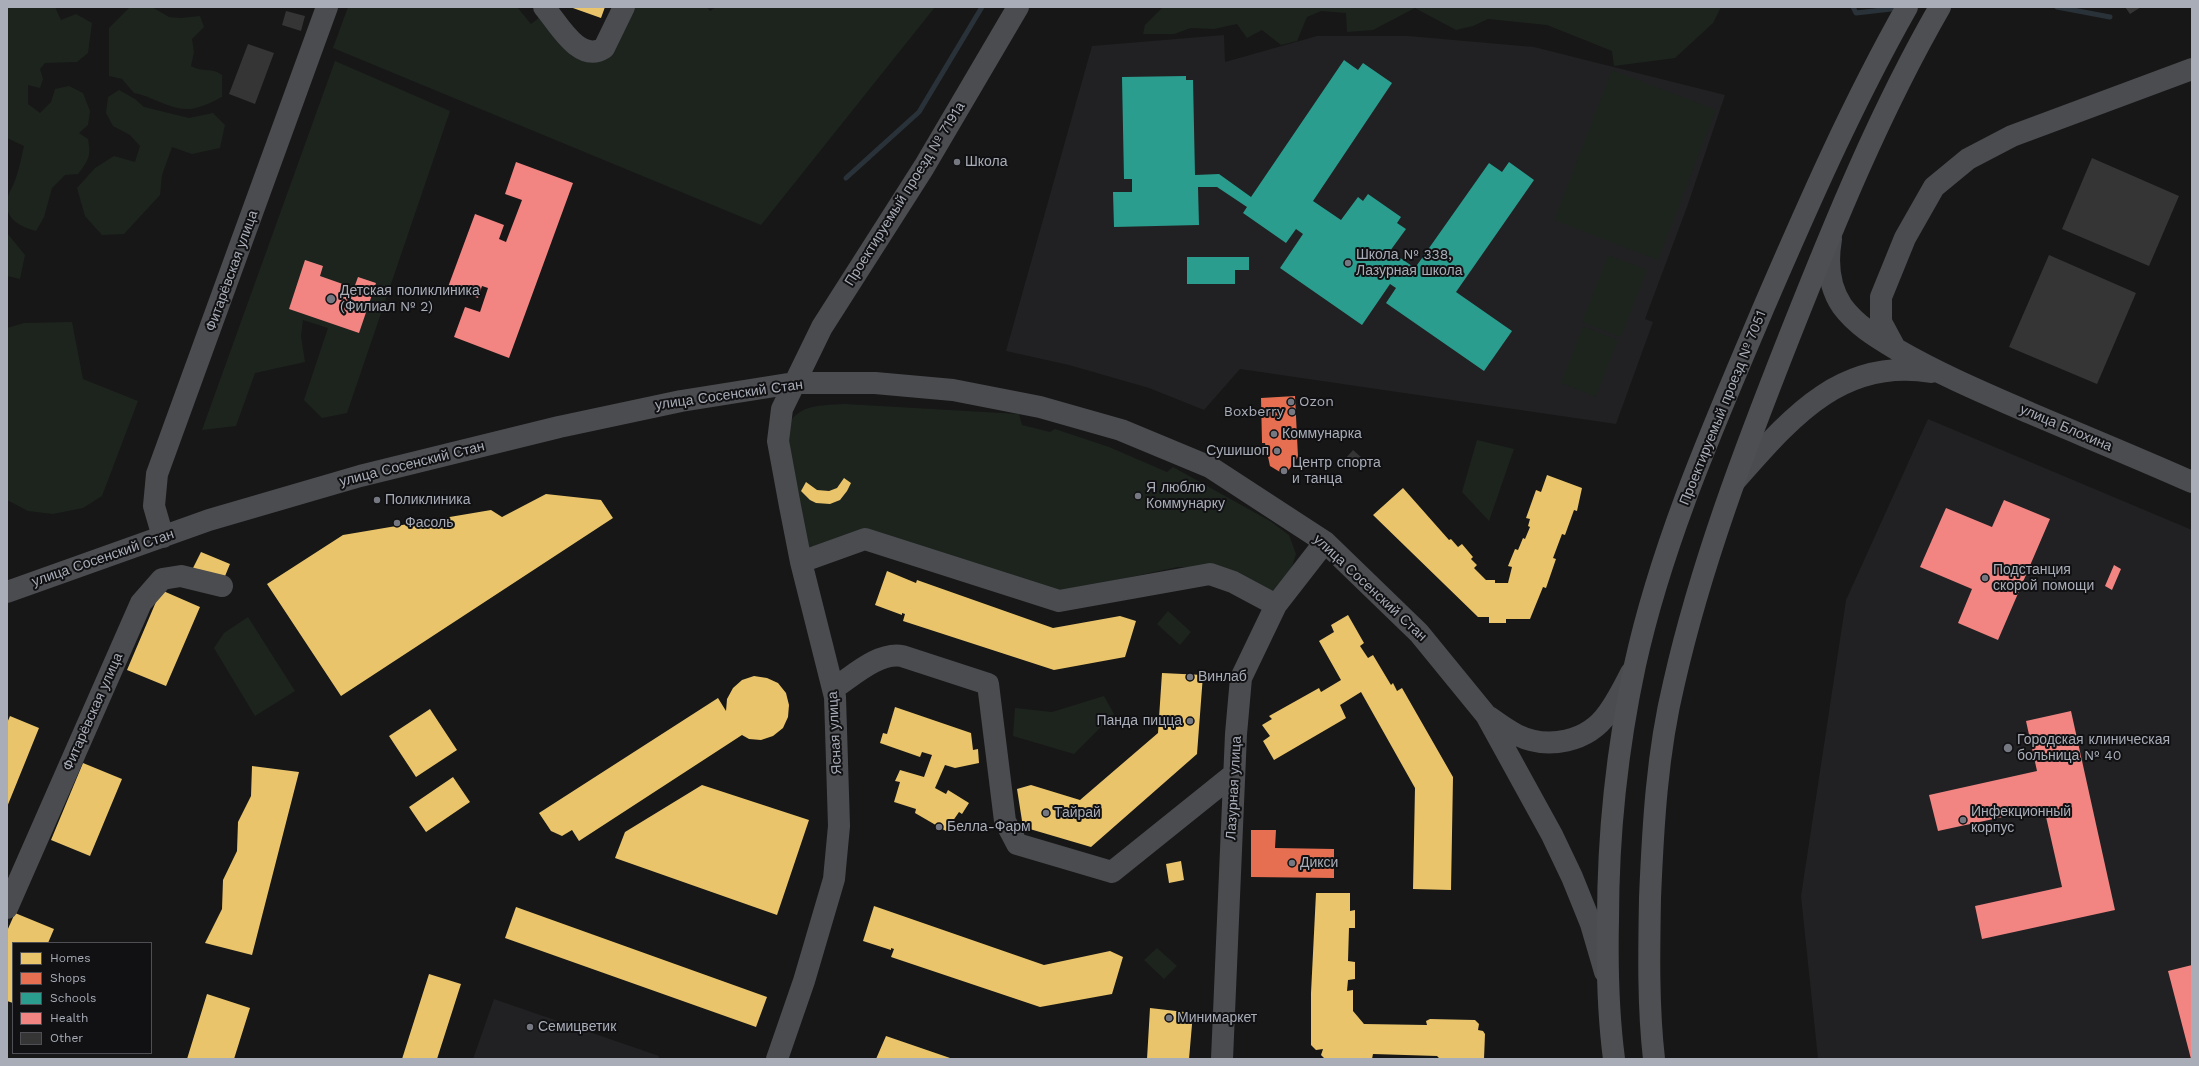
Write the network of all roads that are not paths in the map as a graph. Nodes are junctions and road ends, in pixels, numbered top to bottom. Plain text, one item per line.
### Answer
1 (327, 7) edge
2 (544, 7) edge
3 (624, 7) edge
4 (1018, 7) edge
5 (1907, 7) edge
6 (1940, 7) edge
7 (2192, 69) edge
8 (1832, 228) junction
9 (1895, 348) junction
10 (1940, 374) junction
11 (794, 383) junction
12 (2192, 482) edge
13 (1733, 483) junction
14 (163, 537) junction
15 (1325, 542) junction
16 (801, 562) junction
17 (222, 586) dead end
18 (7, 592) edge
19 (1276, 604) junction
20 (1636, 664) junction
21 (833, 689) junction
22 (1486, 715) junction
23 (1234, 774) junction
24 (7, 908) edge
25 (1607, 980) junction
26 (777, 1059) edge
27 (1222, 1059) edge
28 (1614, 1059) edge
29 (1654, 1059) edge

1 - 14 street, Фитарёвская улица
2 - 3 street
4 - 11 street, Проектируемый проезд № 7191а
5 - 20 main road, Проектируемый проезд № 7051
6 - 8 main road
7 - 9 street
8 - 9 street
8 - 13 main road
9 - 10 street
10 - 12 street, улица Блохина
10 - 13 street
11 - 14 street, улица Сосенский Стан
11 - 15 street, улица Сосенский Стан
11 - 16 street, Ясная улица
13 - 29 main road
14 - 18 street, улица Сосенский Стан
15 - 19 street, Лазурная улица
15 - 22 street, улица Сосенский Стан
16 - 19 street
16 - 21 street, Ясная улица
17 - 24 street, Фитарёвская улица
19 - 23 street, Лазурная улица
20 - 22 street
20 - 25 main road, Проектируемый проезд № 7051
21 - 23 street
21 - 26 street, Ясная улица
22 - 25 street
23 - 27 street, Лазурная улица
25 - 28 main road, Проектируемый проезд № 7051

